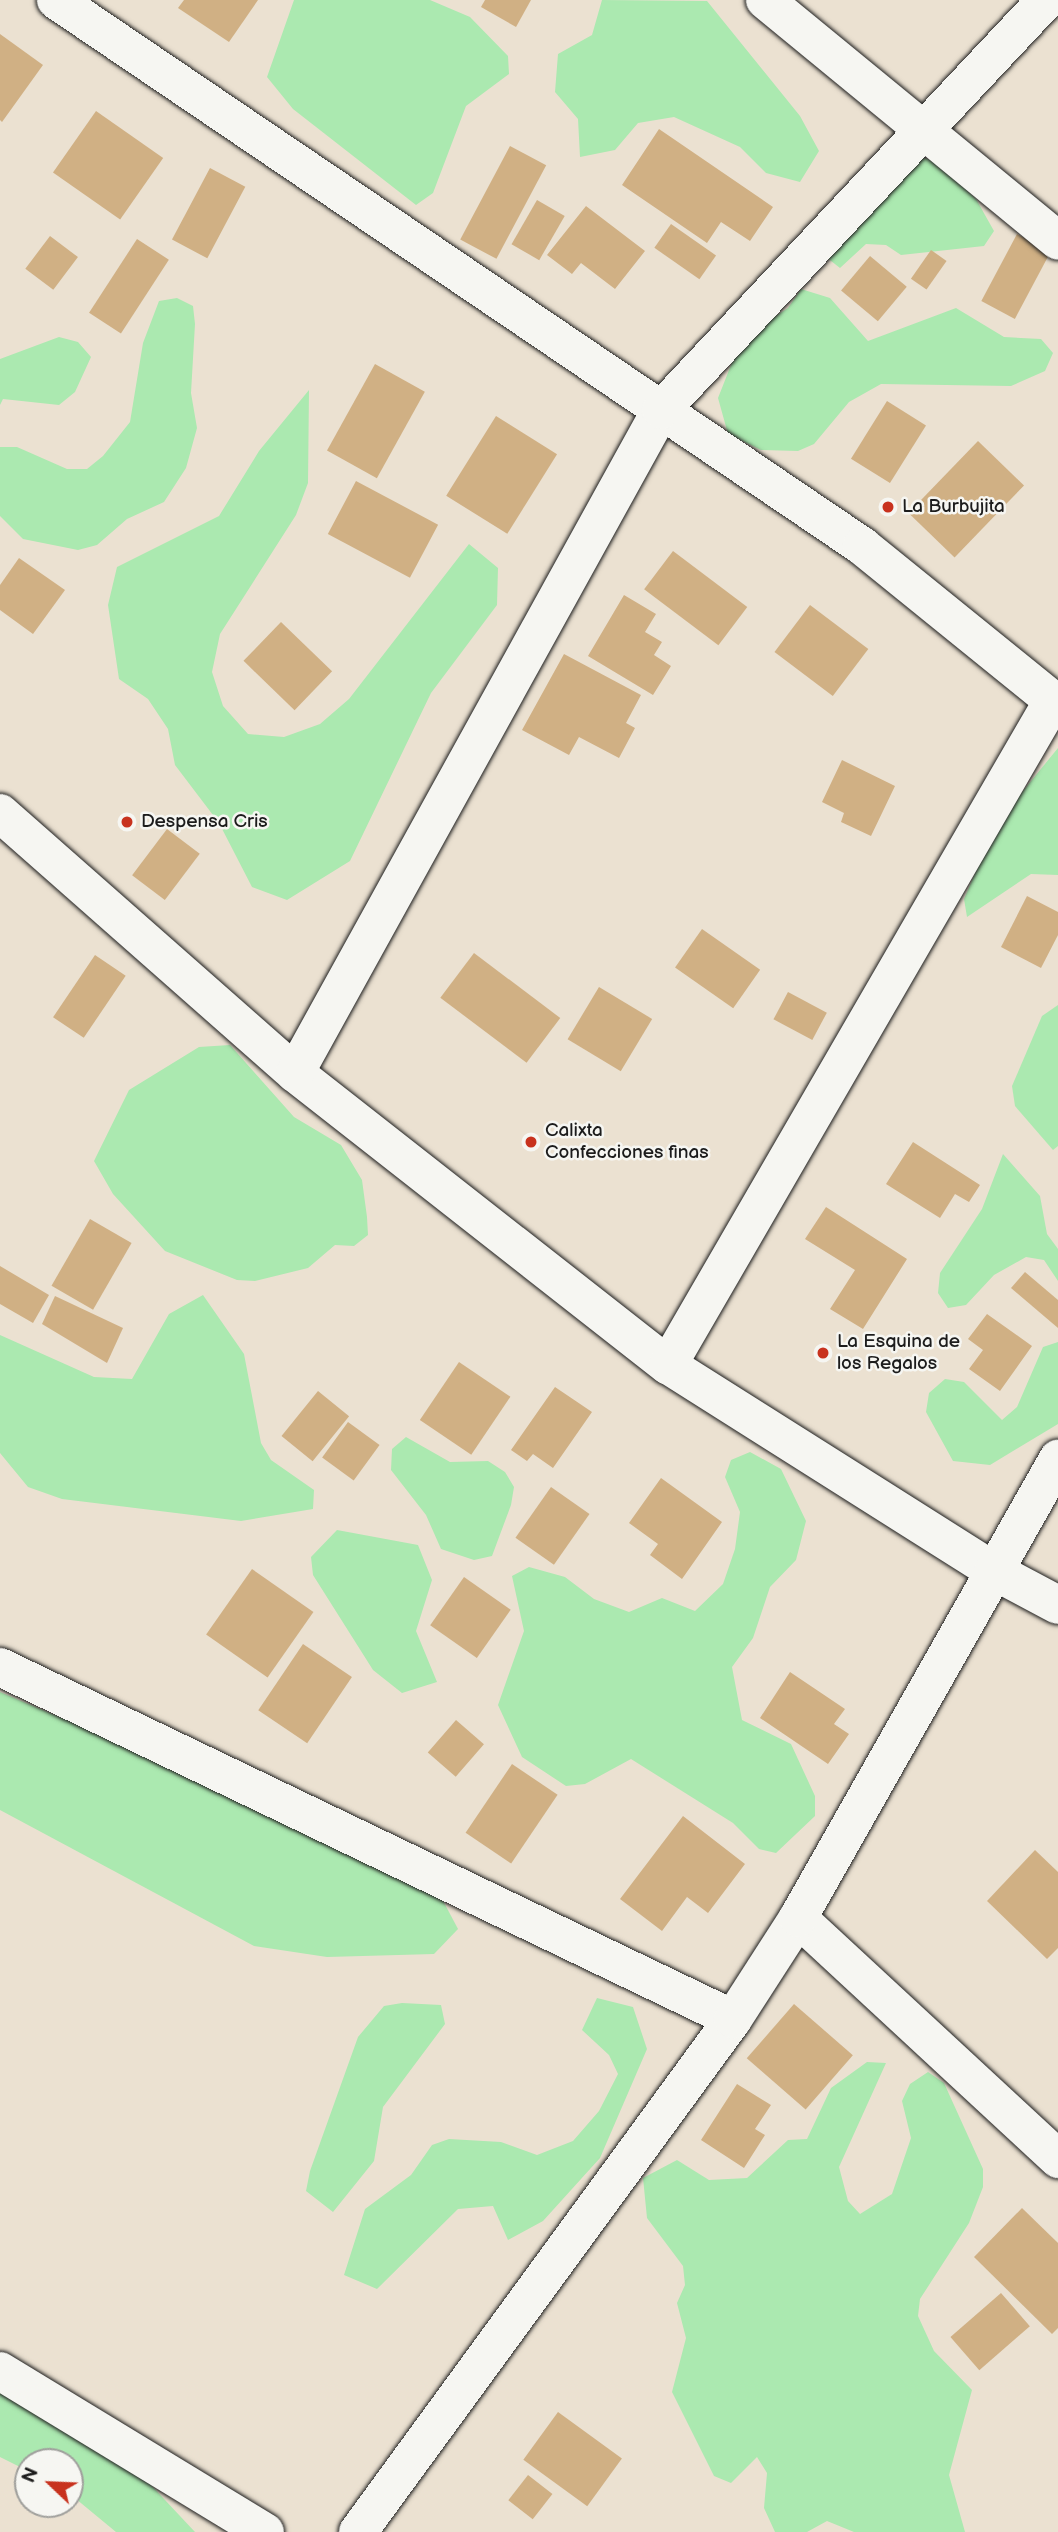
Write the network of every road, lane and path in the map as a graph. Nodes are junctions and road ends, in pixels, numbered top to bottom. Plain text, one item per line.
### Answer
1 (55, 0) edge
2 (765, 0) edge
3 (1046, 0) edge
4 (927, 131) junction
5 (1058, 242) edge
6 (661, 410) junction
7 (1055, 704) edge
8 (0, 813) edge
9 (295, 1073) junction
10 (668, 1365) junction
11 (1058, 1459) edge
12 (994, 1571) junction
13 (1058, 1605) edge
14 (0, 1667) edge
15 (797, 1918) junction
16 (733, 2019) junction
17 (1058, 2160) edge
18 (0, 2371) edge
19 (265, 2532) edge
20 (358, 2532) edge

1 - 6 street
2 - 4 street
3 - 4 street
4 - 5 street
4 - 6 street
6 - 7 street
6 - 9 street
7 - 10 street
8 - 9 street
9 - 10 street
10 - 12 street
11 - 12 street
12 - 13 street
12 - 15 street
14 - 16 street
15 - 16 street
15 - 17 street
16 - 20 street
18 - 19 street

